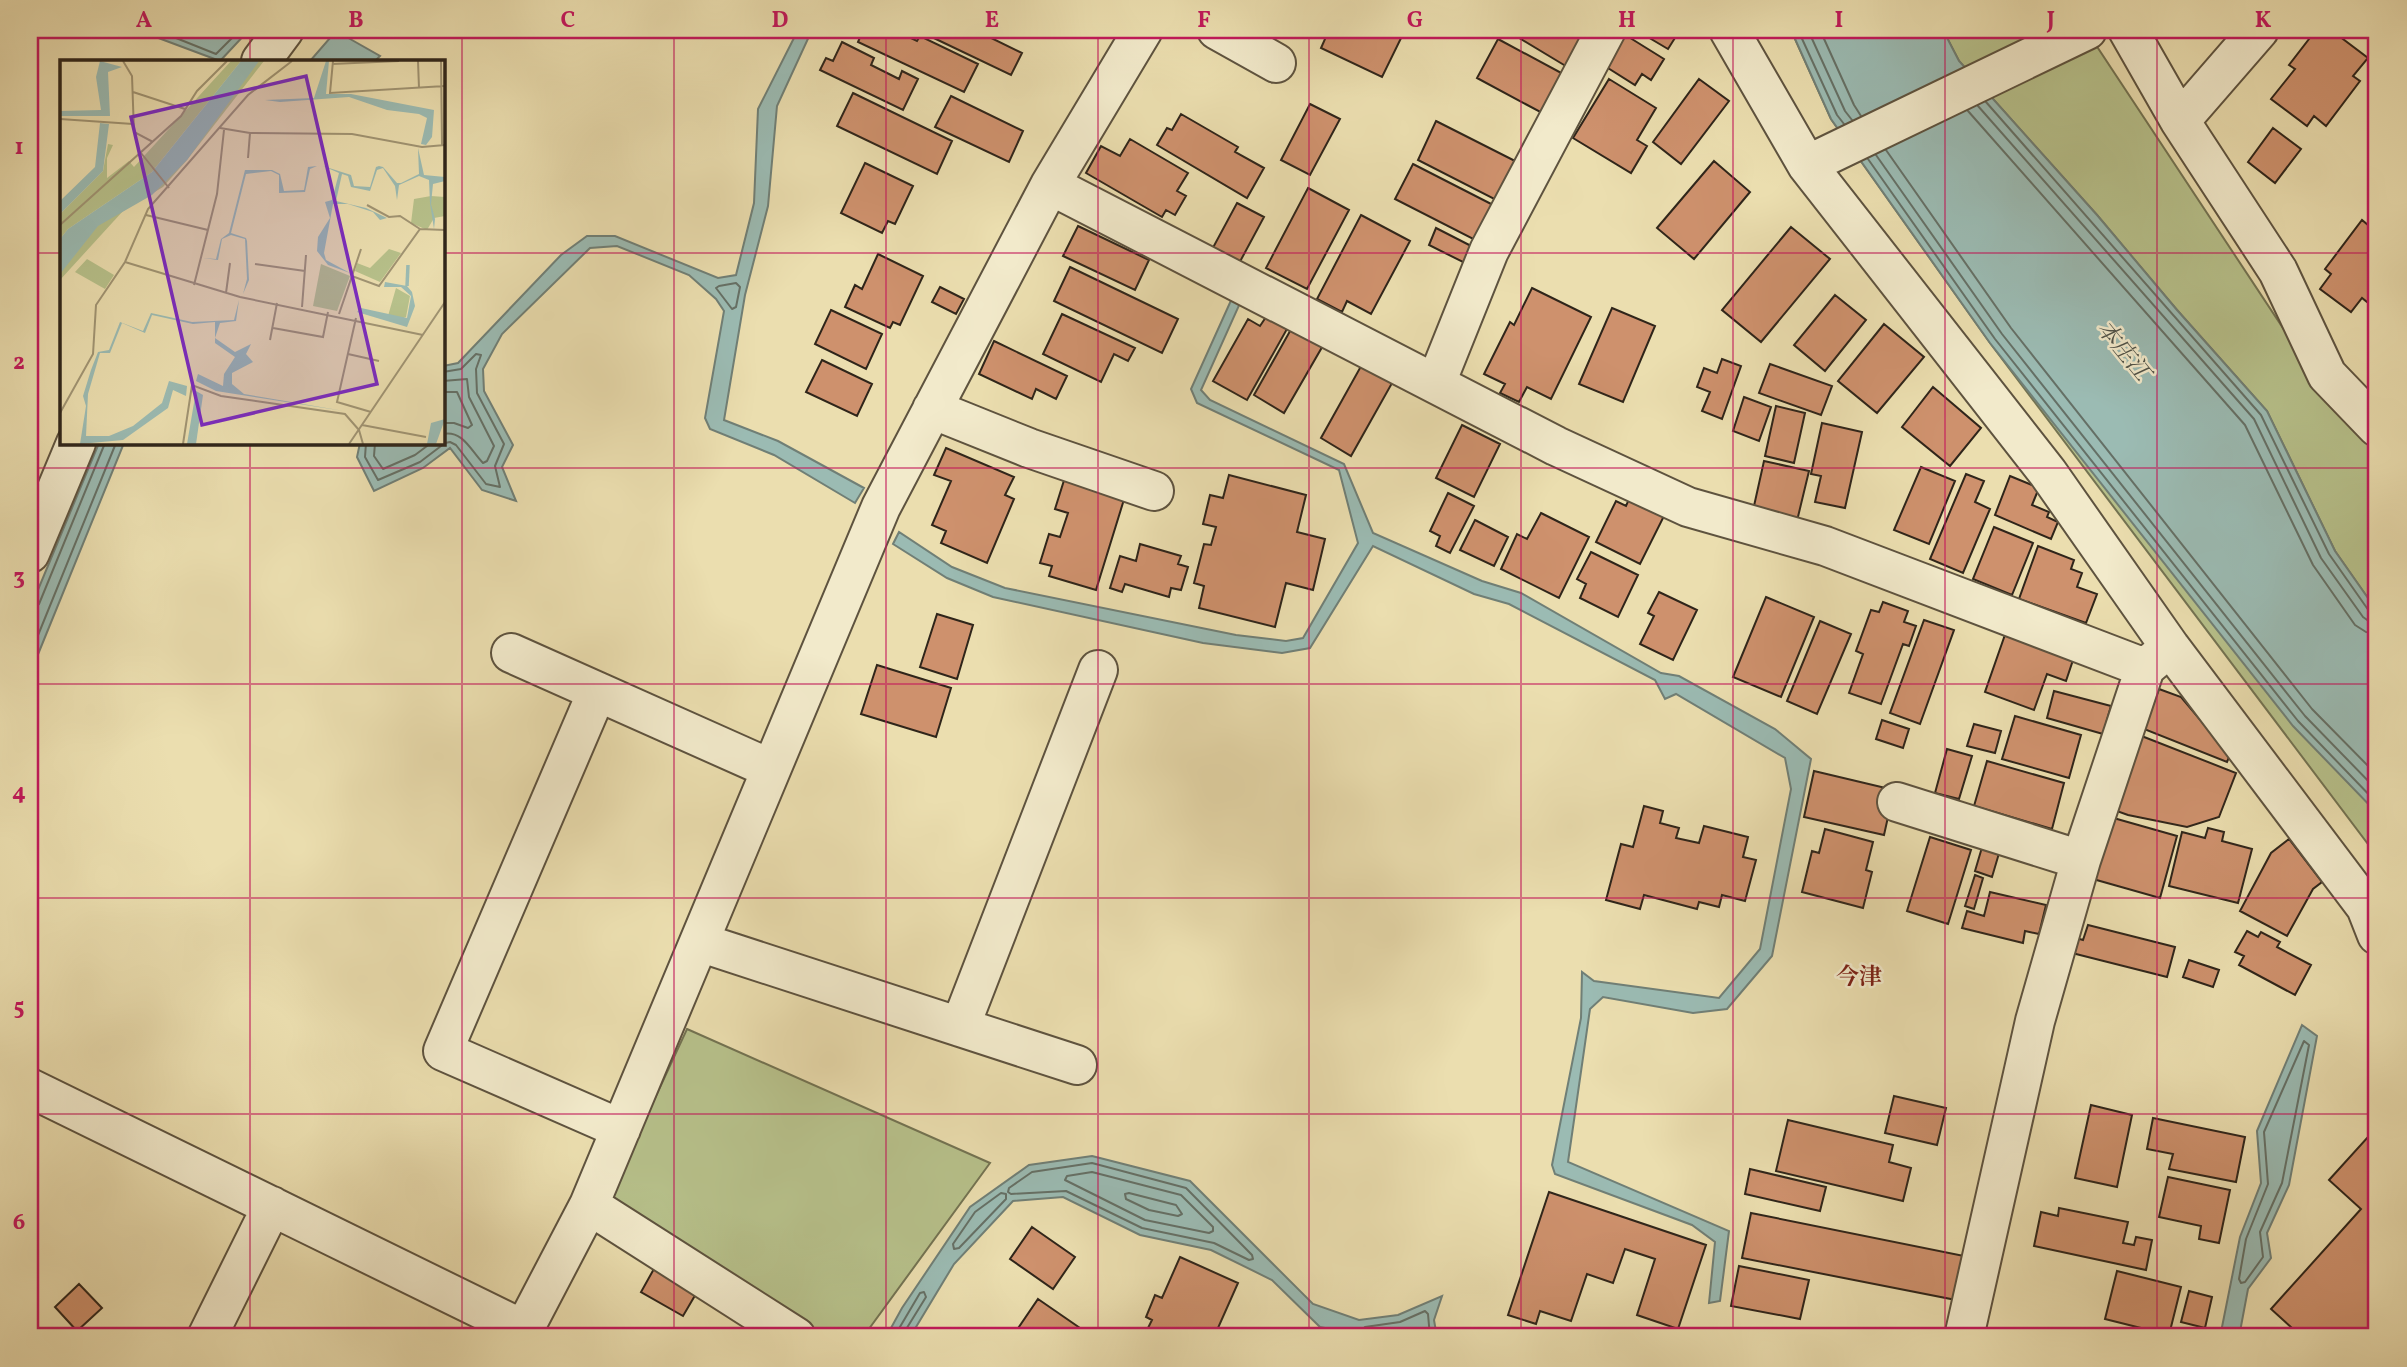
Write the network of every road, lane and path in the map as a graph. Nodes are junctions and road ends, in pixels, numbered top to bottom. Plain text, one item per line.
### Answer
1 (284, 30) edge
2 (1143, 30) edge
3 (1217, 30) edge
4 (1606, 30) edge
5 (1729, 30) edge
6 (2087, 30) edge
7 (2128, 30) edge
8 (2259, 30) edge
9 (262, 60) edge
10 (1276, 63) dead end
11 (2180, 121) junction
12 (1812, 163) junction
13 (1049, 185) junction
14 (1436, 383) junction
15 (932, 409) junction
16 (2375, 419) edge
17 (76, 444) edge
18 (1154, 491) dead end
19 (30, 553) edge
20 (511, 653) dead end
21 (2157, 657) junction
22 (1098, 670) dead end
23 (597, 692) junction
24 (771, 769) junction
25 (1897, 802) dead end
26 (2081, 860) junction
27 (2377, 935) edge
28 (699, 942) junction
29 (960, 1027) junction
30 (1077, 1065) dead end
31 (30, 1088) edge
32 (621, 1129) junction
33 (589, 1205) junction
34 (272, 1206) junction
35 (522, 1334) edge
36 (207, 1337) edge
37 (796, 1337) edge
38 (1964, 1337) edge

1 - 9 street
2 - 13 street
3 - 10 street
4 - 14 street
5 - 12 street
6 - 12 street
7 - 11 street
8 - 11 street
11 - 16 street
12 - 21 street
13 - 14 street
13 - 15 street
14 - 21 street
15 - 18 street
15 - 24 street
17 - 19 street
20 - 23 street
21 - 26 street
21 - 27 street
22 - 29 street
23 - 24 street
23 - 32 street
24 - 28 street
25 - 26 street
26 - 38 street
28 - 29 street
28 - 32 street
29 - 30 street
31 - 34 street
32 - 33 street
33 - 35 street
33 - 37 street
34 - 35 street
34 - 36 street

